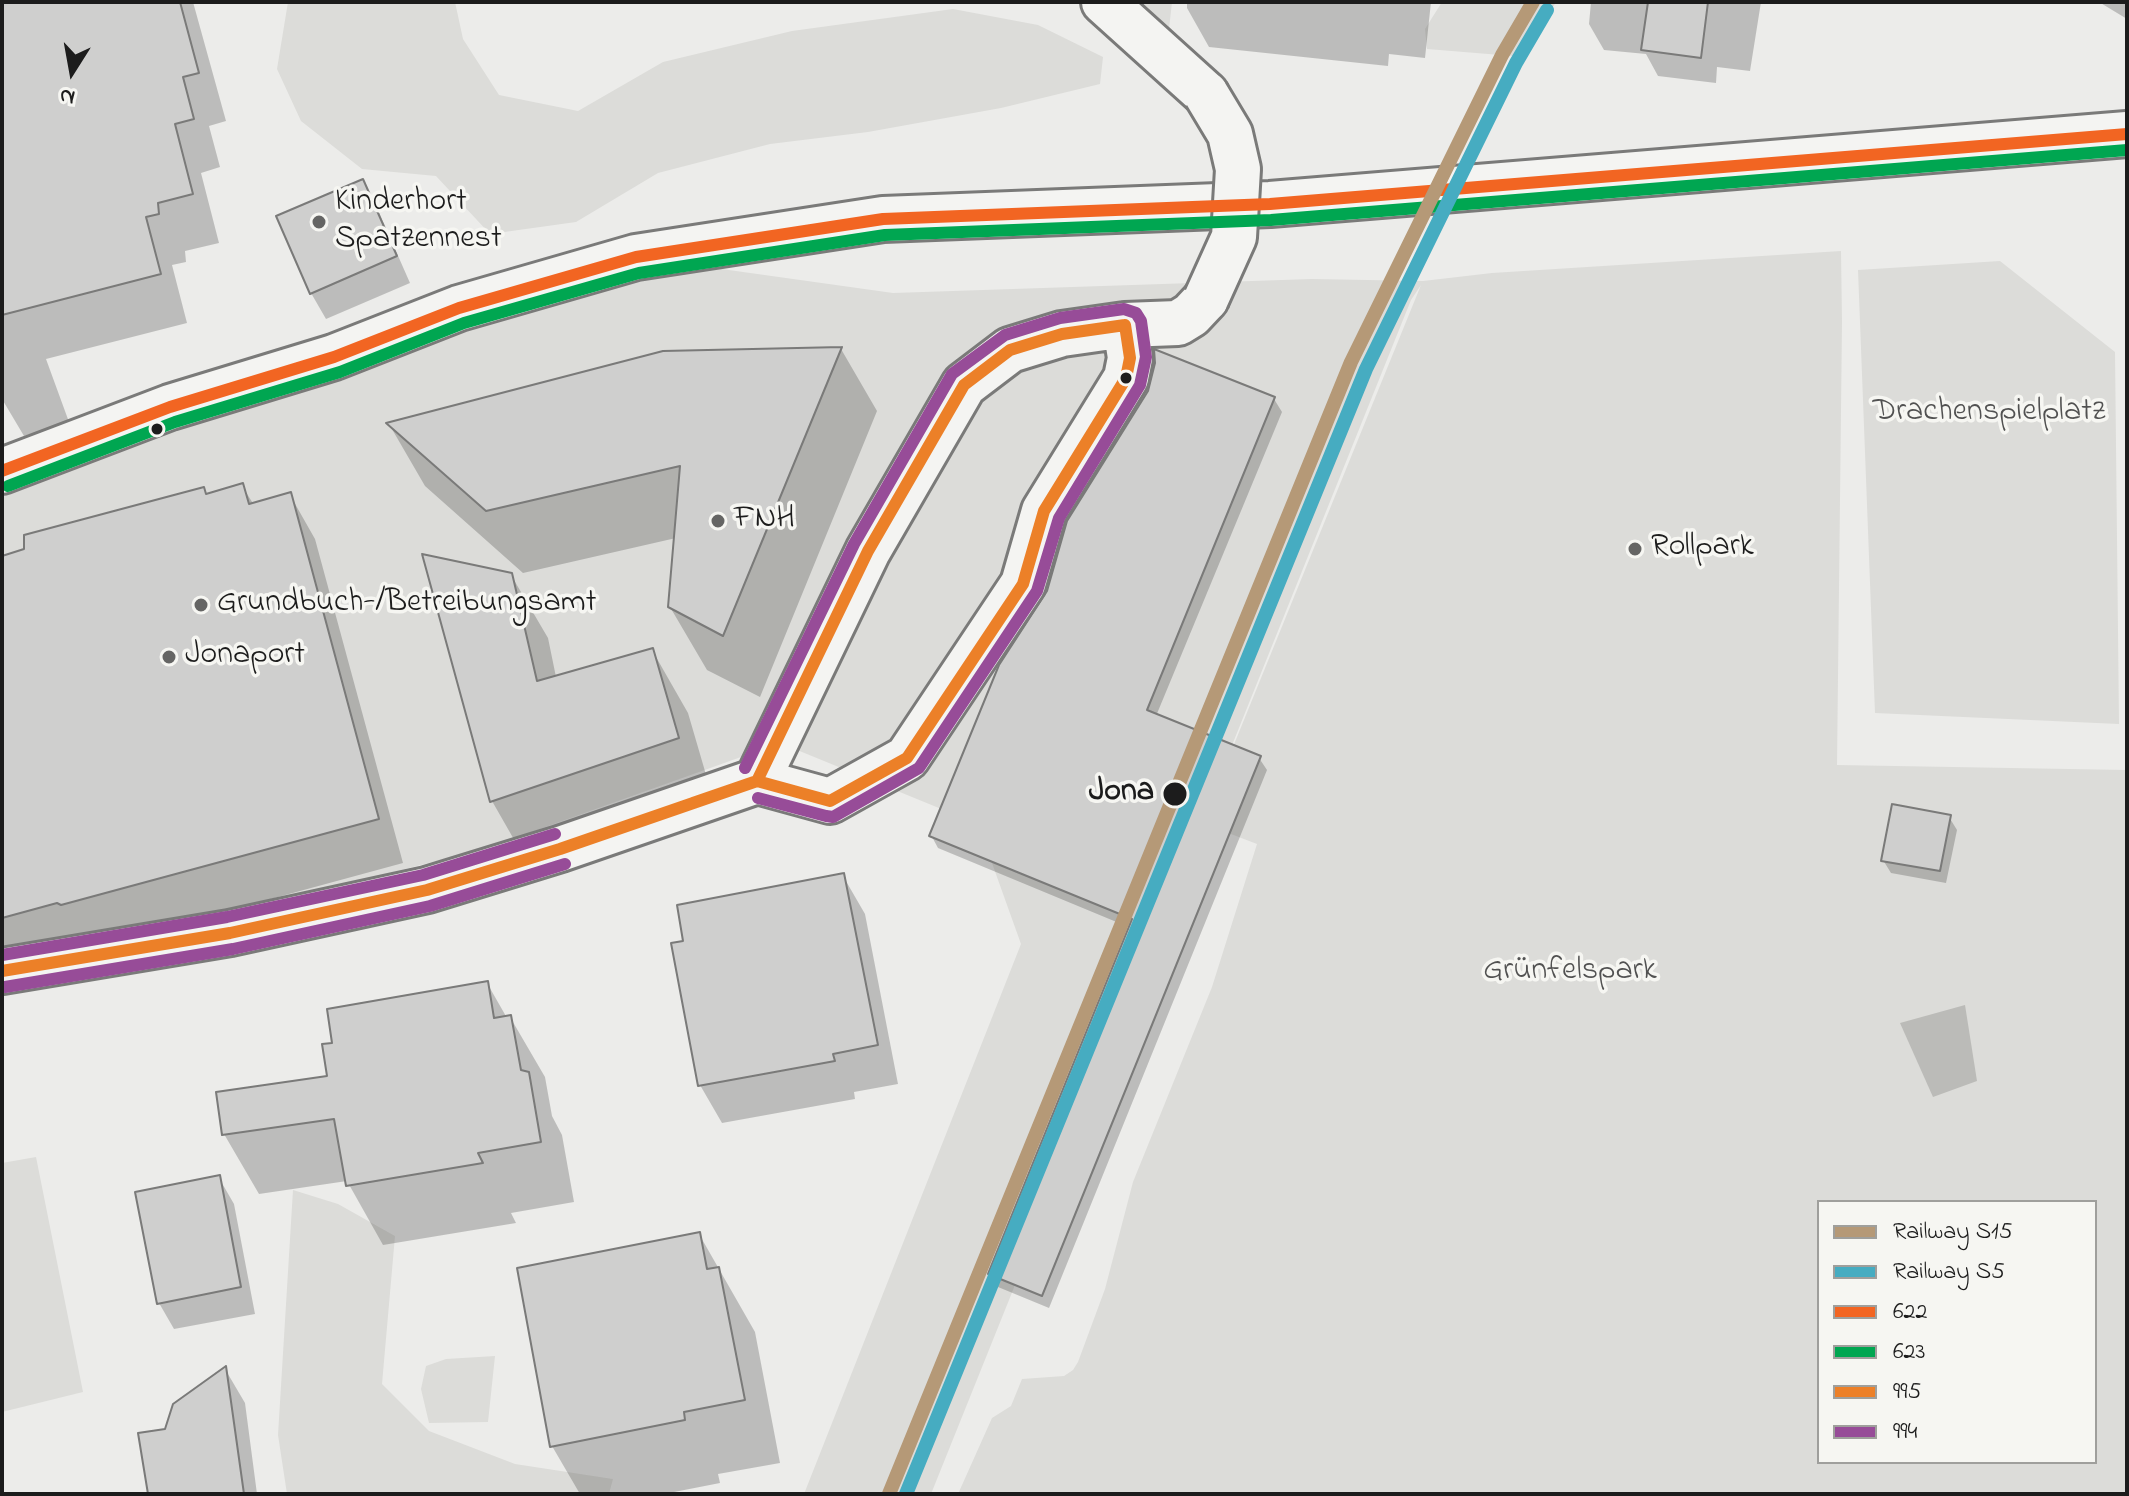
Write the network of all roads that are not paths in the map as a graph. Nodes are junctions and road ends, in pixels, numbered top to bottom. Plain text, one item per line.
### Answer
1 (1104, 2) edge
2 (2127, 134) edge
3 (1125, 325) junction
4 (2, 471) edge
5 (757, 781) junction
6 (2, 971) edge

1 - 3 street, bridge
2 - 4 street
3 - 5 street
3 - 5 street
5 - 6 street

